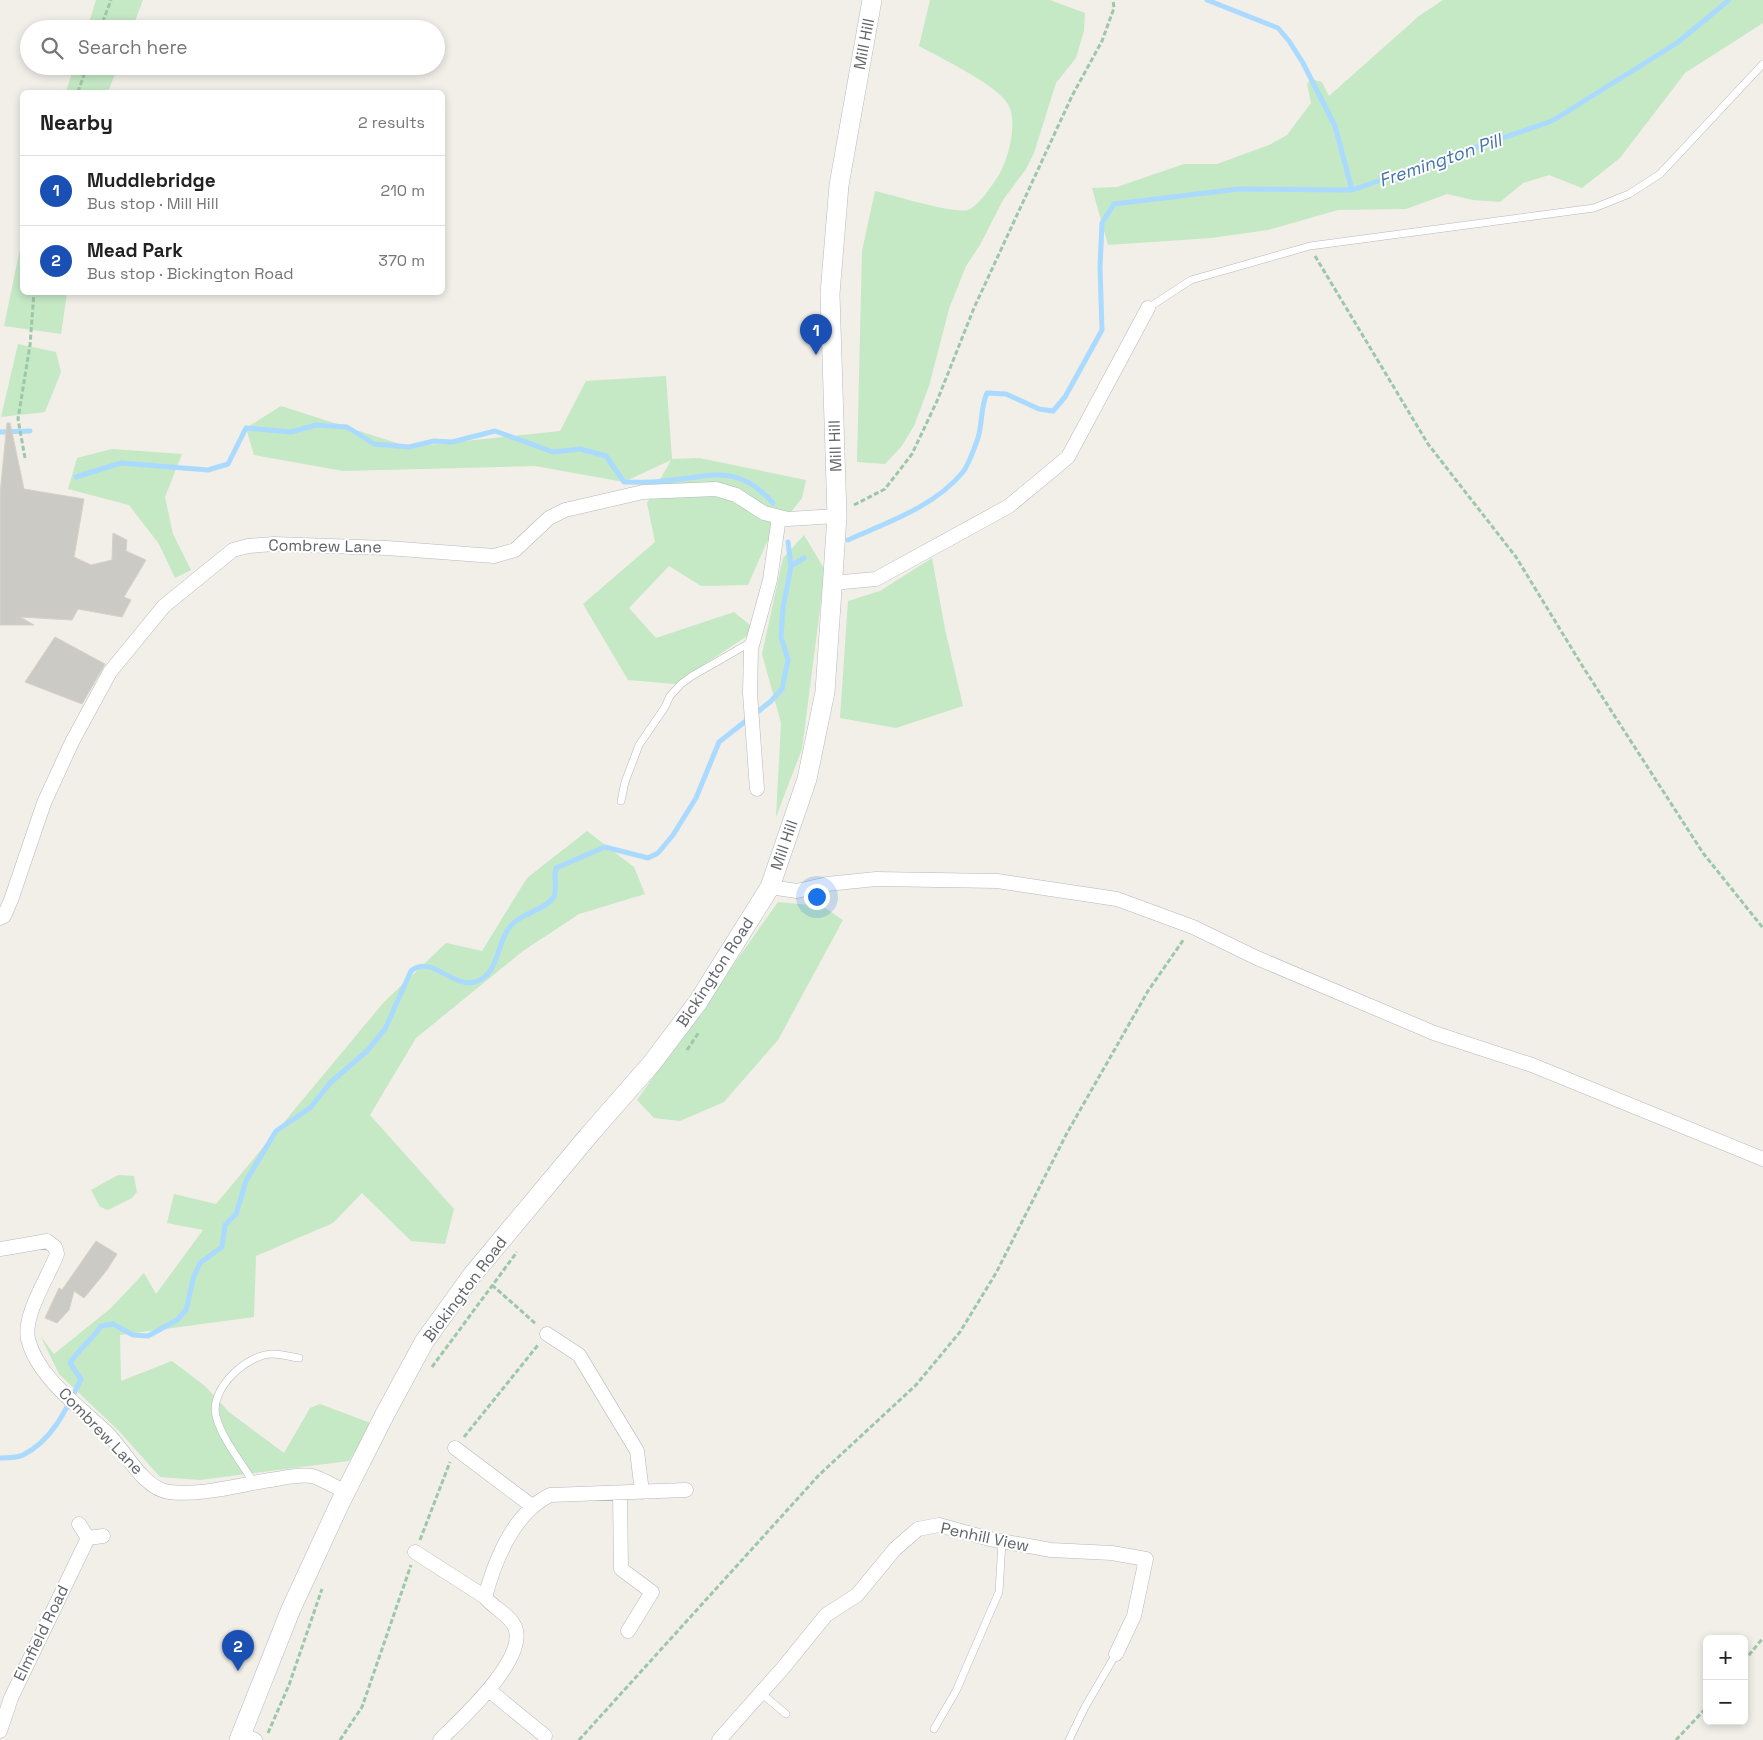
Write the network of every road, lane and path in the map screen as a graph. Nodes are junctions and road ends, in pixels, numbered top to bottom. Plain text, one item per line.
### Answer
1 (111, 0) edge
2 (872, 0) edge
3 (1113, 0) edge
4 (103, 20) edge
5 (1763, 64) edge
6 (84, 75) edge
7 (79, 90) edge
8 (1310, 246) junction
9 (34, 295) edge
10 (1148, 308) joint
11 (25, 458) dead end
12 (837, 516) junction
13 (778, 517) junction
14 (832, 583) junction
15 (753, 641) junction
16 (756, 790) dead end
17 (621, 801) dead end
18 (770, 887) junction
19 (0, 918) edge
20 (1193, 927) junction
21 (1763, 928) edge
22 (704, 1024) dead end
23 (682, 1055) dead end
24 (1763, 1159) edge
25 (520, 1248) dead end
26 (0, 1250) edge
27 (492, 1284) junction
28 (547, 1334) junction
29 (299, 1358) dead end
30 (430, 1371) dead end
31 (455, 1448) junction
32 (254, 1483) junction
33 (686, 1490) dead end
34 (346, 1492) junction
35 (620, 1492) junction
36 (642, 1492) junction
37 (532, 1506) junction
38 (79, 1524) dead end
39 (103, 1536) dead end
40 (88, 1538) junction
41 (1002, 1542) junction
42 (416, 1552) junction
43 (324, 1582) dead end
44 (485, 1597) junction
45 (628, 1632) dead end
46 (1763, 1638) edge
47 (1116, 1654) joint
48 (1748, 1656) edge
49 (490, 1691) junction
50 (762, 1693) junction
51 (1703, 1710) edge
52 (786, 1714) dead end
53 (934, 1729) dead end
54 (0, 1731) edge
55 (545, 1736) dead end
56 (244, 1738) edge
57 (264, 1740) edge
58 (340, 1740) edge
59 (440, 1740) edge
60 (579, 1740) edge
61 (719, 1740) edge
62 (1070, 1740) edge
63 (1676, 1740) edge

1 - 4 path
2 - 12 main road, Mill Hill
3 - 12 path
5 - 8 lane
6 - 7 path
8 - 10 lane
8 - 21 path
9 - 11 path
10 - 14 street
12 - 13 street, Combrew Lane
12 - 14 main road, Mill Hill
13 - 15 street
13 - 19 street, Combrew Lane
14 - 18 main road, Mill Hill
15 - 16 street
15 - 17 lane
18 - 20 street
18 - 34 main road, Bickington Road
20 - 24 street
20 - 60 path
22 - 23 path
25 - 27 path
26 - 32 street, Combrew Lane
27 - 28 path
27 - 30 path
28 - 31 path
28 - 36 street
29 - 32 lane
31 - 37 street
31 - 42 path
32 - 34 street, Combrew Lane
33 - 36 street
34 - 56 main road, Bickington Road
35 - 36 street
35 - 37 street
35 - 45 street
37 - 44 street
38 - 40 street
39 - 40 street
40 - 54 street, Elmfield Road
41 - 47 street, Penhill View
41 - 50 street, Penhill View
41 - 53 lane
42 - 44 street
42 - 58 path
43 - 57 path
44 - 49 street
46 - 48 path
47 - 62 lane
49 - 55 street
49 - 59 street
50 - 52 lane
50 - 61 street, Penhill View
51 - 63 path

